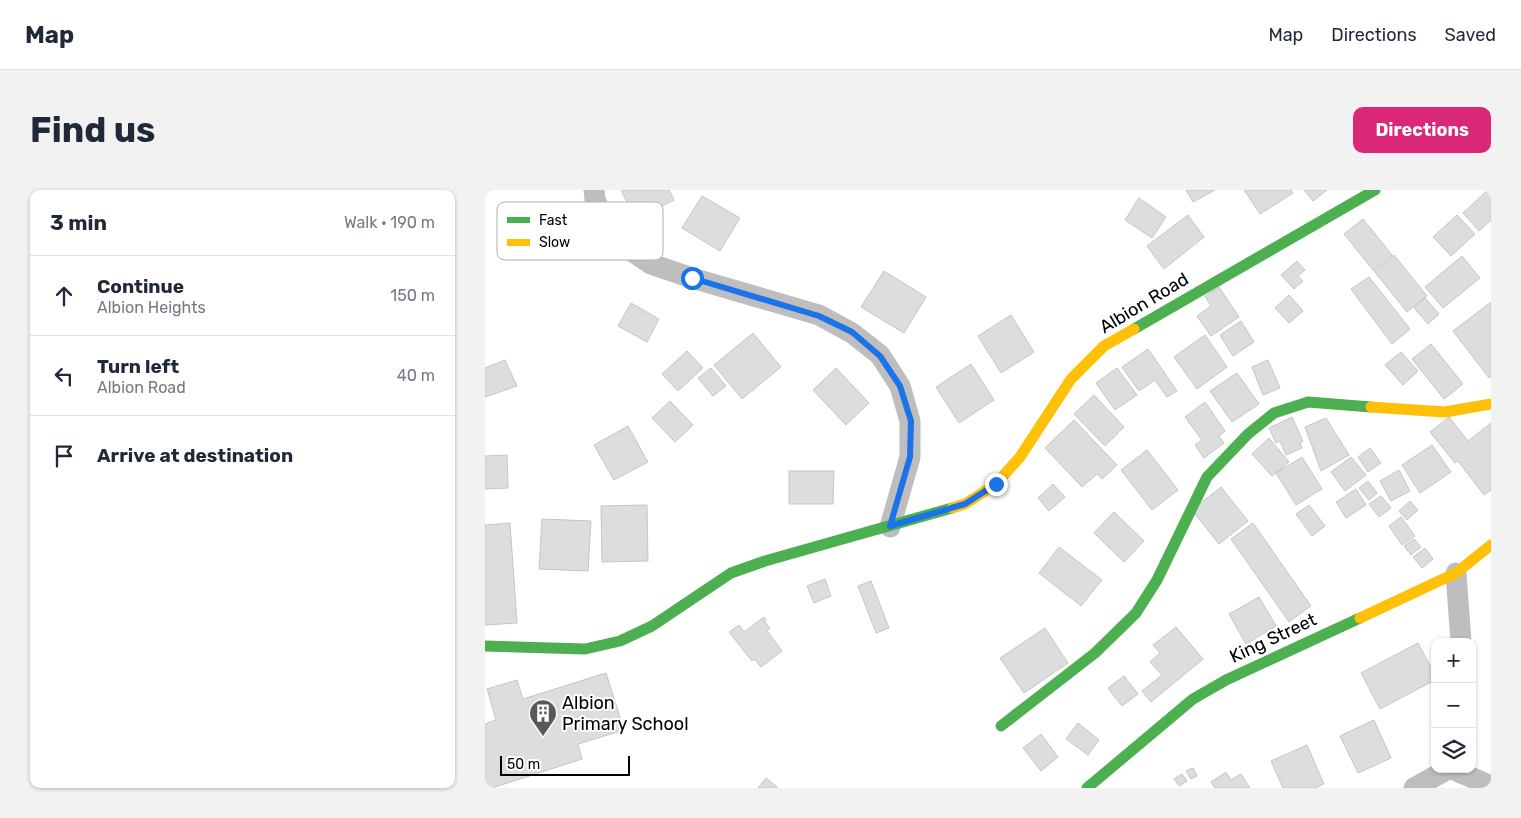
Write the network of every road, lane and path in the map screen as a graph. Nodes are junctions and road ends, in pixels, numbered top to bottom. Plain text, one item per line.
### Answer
1 (1375, 190) edge
2 (645, 260) edge
3 (1491, 404) edge
4 (890, 526) junction
5 (1491, 545) edge
6 (1455, 573) junction
7 (1461, 638) edge
8 (485, 646) edge
9 (1001, 726) dead end
10 (1440, 773) edge
11 (1461, 773) edge
12 (1491, 786) edge
13 (1087, 788) edge
14 (1414, 788) edge

1 - 4 street, Albion Road
2 - 4 street
3 - 9 street
4 - 8 street, Albion Road
5 - 6 street, King Street
6 - 7 street
6 - 13 street, King Street
10 - 14 street
11 - 12 street

